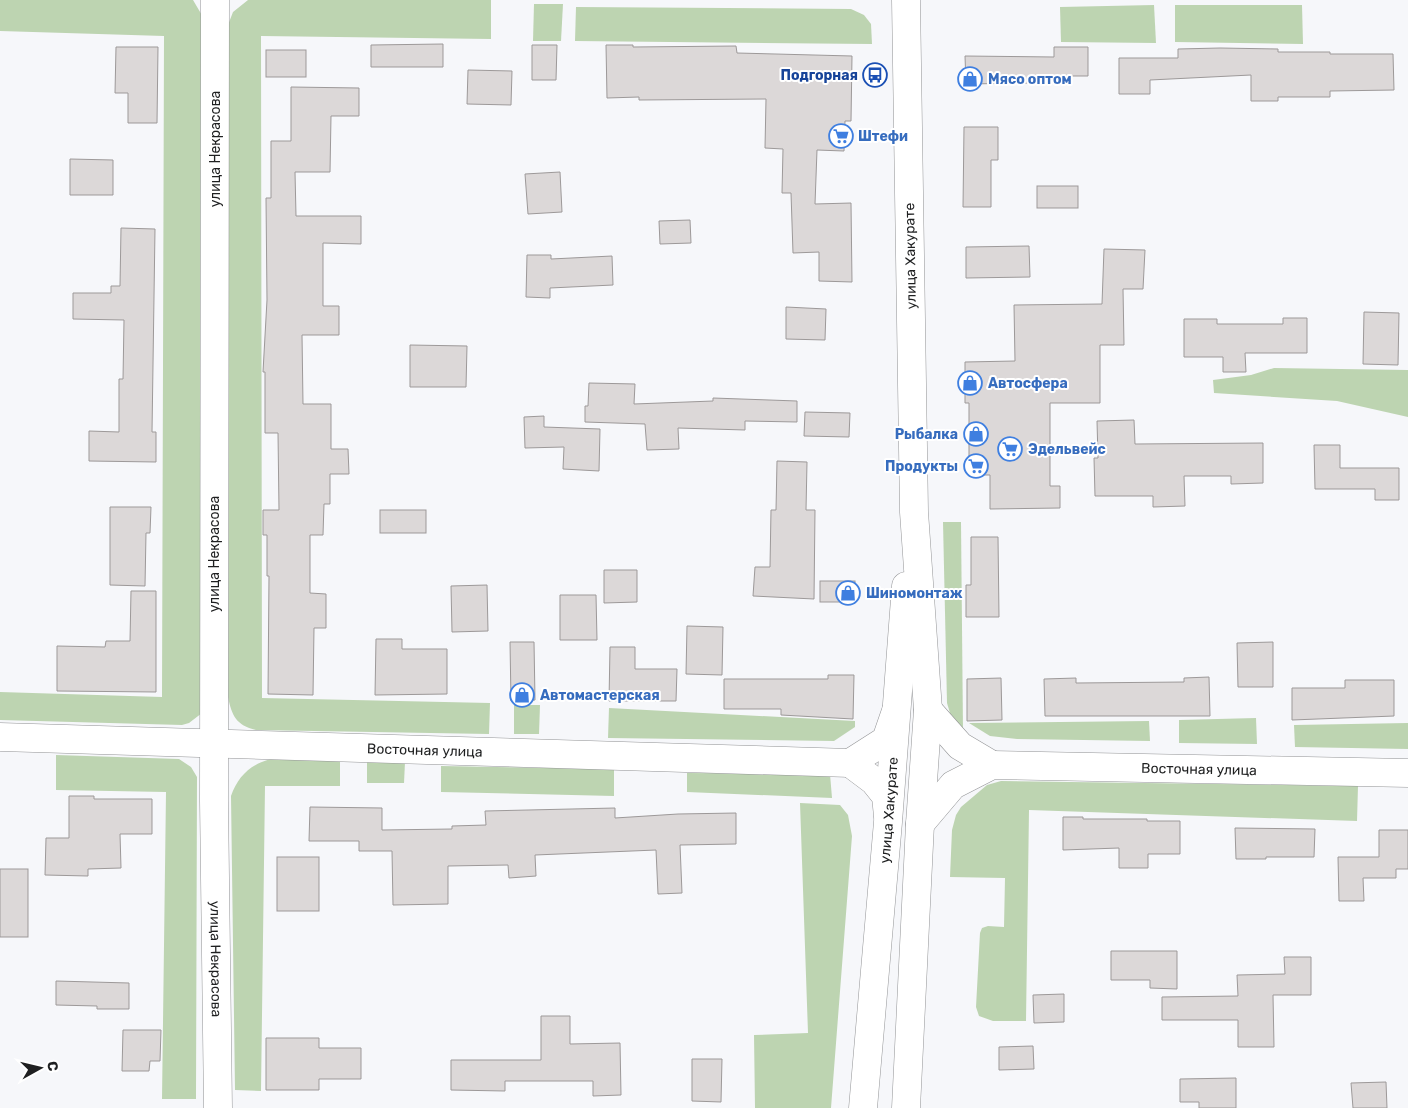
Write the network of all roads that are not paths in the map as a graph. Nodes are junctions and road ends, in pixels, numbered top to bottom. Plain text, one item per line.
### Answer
1 (215, 0) edge
2 (906, 0) edge
3 (914, 512) junction
4 (896, 710) junction
5 (928, 710) junction
6 (0, 737) edge
7 (214, 744) junction
8 (850, 763) junction
9 (992, 765) junction
10 (1408, 773) edge
11 (888, 819) junction
12 (920, 824) junction
13 (218, 1108) edge
14 (863, 1108) edge
15 (906, 1108) edge

1 - 7 street, улица Некрасова
2 - 3 street, улица Хакурате
3 - 4 street, улица Хакурате
3 - 5 street, улица Хакурате
4 - 8 street
4 - 11 street, улица Хакурате
5 - 9 street
5 - 12 street, улица Хакурате
6 - 7 street, Восточная улица
7 - 8 street, Восточная улица
7 - 13 street, улица Некрасова
8 - 11 street
9 - 10 street, Восточная улица
9 - 12 street
11 - 14 street, улица Хакурате
12 - 15 street, улица Хакурате

